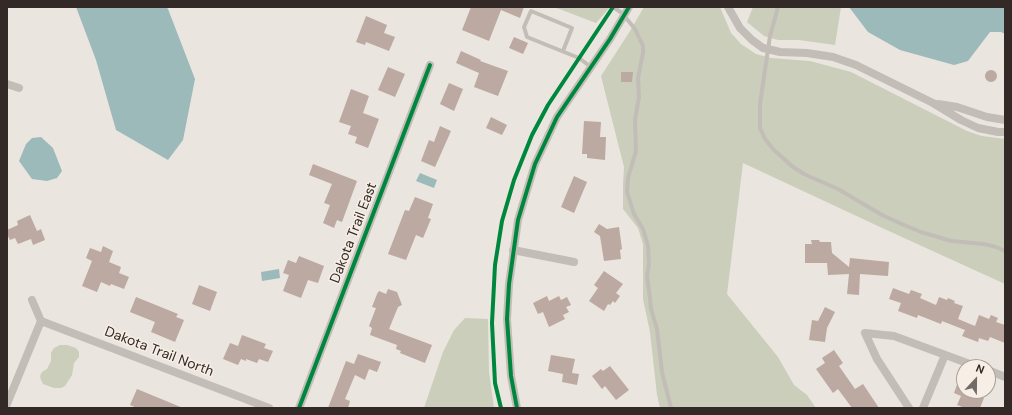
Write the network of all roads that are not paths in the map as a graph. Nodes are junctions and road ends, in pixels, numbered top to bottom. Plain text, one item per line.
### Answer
1 (613, 7) edge
2 (629, 7) edge
3 (728, 7) edge
4 (778, 7) edge
5 (624, 16) junction
6 (768, 49) junction
7 (563, 51) junction
8 (430, 65) dead end
9 (591, 67) junction
10 (7, 84) edge
11 (19, 88) dead end
12 (933, 103) junction
13 (1005, 120) edge
14 (1005, 132) edge
15 (513, 250) junction
16 (1005, 251) edge
17 (574, 262) dead end
18 (32, 300) dead end
19 (40, 321) junction
20 (945, 355) junction
21 (956, 359) edge
22 (7, 403) edge
23 (269, 408) edge
24 (299, 408) edge
25 (517, 408) edge
26 (671, 408) edge
27 (909, 408) edge
28 (923, 408) edge

1 - 5 lane
2 - 5 street
3 - 6 street
4 - 6 lane
5 - 9 street
5 - 26 lane
6 - 12 street
6 - 16 lane
7 - 7 lane
7 - 9 lane
8 - 24 street, Dakota Trail East
9 - 15 street
10 - 11 street
12 - 13 street
12 - 14 street
15 - 17 street
15 - 25 street
18 - 19 street
19 - 22 street
19 - 23 street, Dakota Trail North
20 - 21 street
20 - 27 street
20 - 28 street

